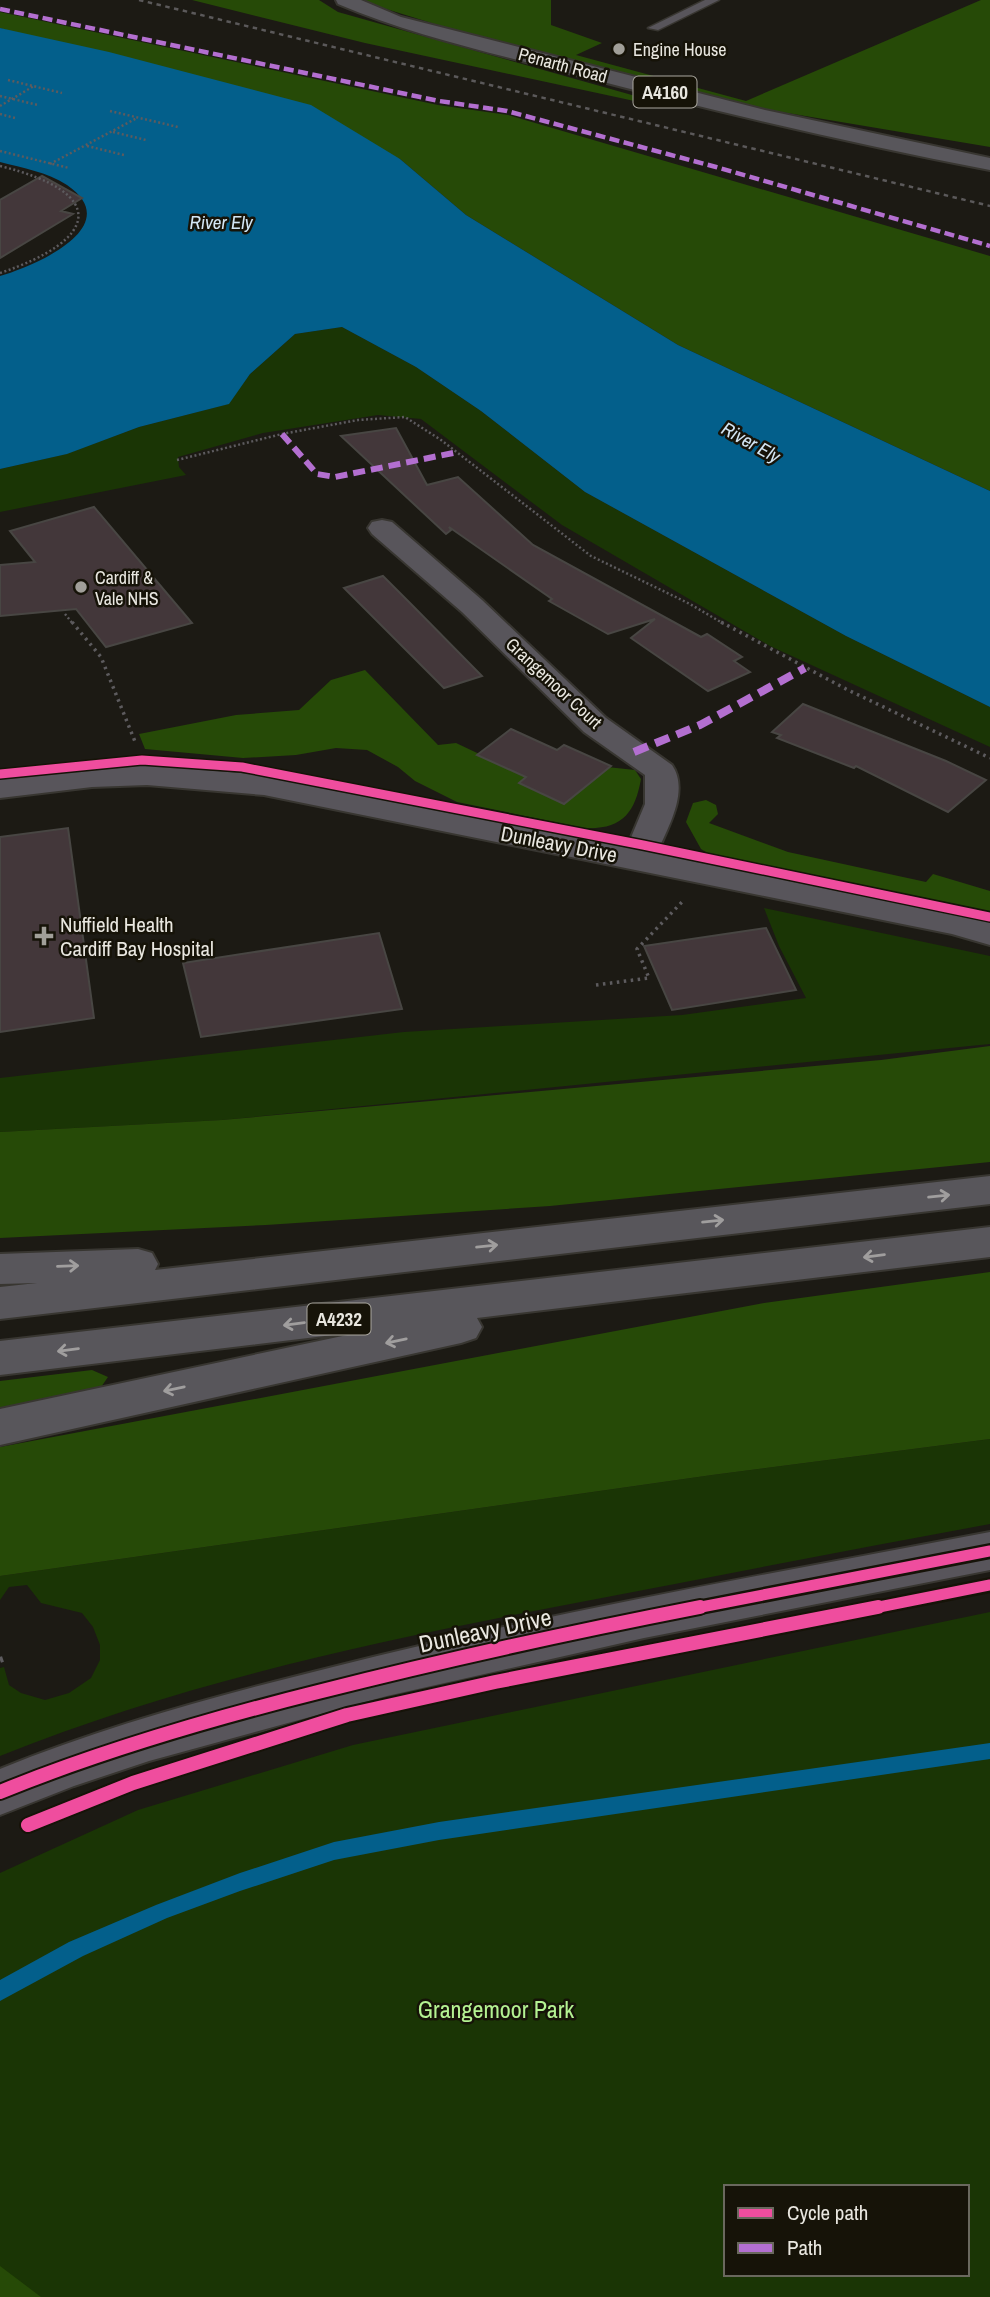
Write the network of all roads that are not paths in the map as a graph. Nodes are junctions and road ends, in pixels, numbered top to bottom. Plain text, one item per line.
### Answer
1 (345, 0) edge
2 (714, 0) edge
3 (654, 28) dead end
4 (990, 164) edge
5 (382, 528) dead end
6 (0, 788) edge
7 (638, 860) junction
8 (990, 934) edge
9 (990, 1190) edge
10 (990, 1242) edge
11 (419, 1254) junction
12 (0, 1269) edge
13 (678, 1279) junction
14 (0, 1303) edge
15 (0, 1358) edge
16 (0, 1427) edge
17 (990, 1550) edge
18 (0, 1793) edge

1 - 4 main road, Penarth Road / A4160
2 - 3 lane
5 - 7 street, Grangemoor Court
6 - 7 street, Dunleavy Drive
7 - 8 street, Dunleavy Drive
11 -> 9 main road
10 -> 13 main road, A4232
12 -> 11 main road
11 - 14 main road
13 -> 15 main road, A4232
13 -> 16 main road
17 - 18 street, Dunleavy Drive

